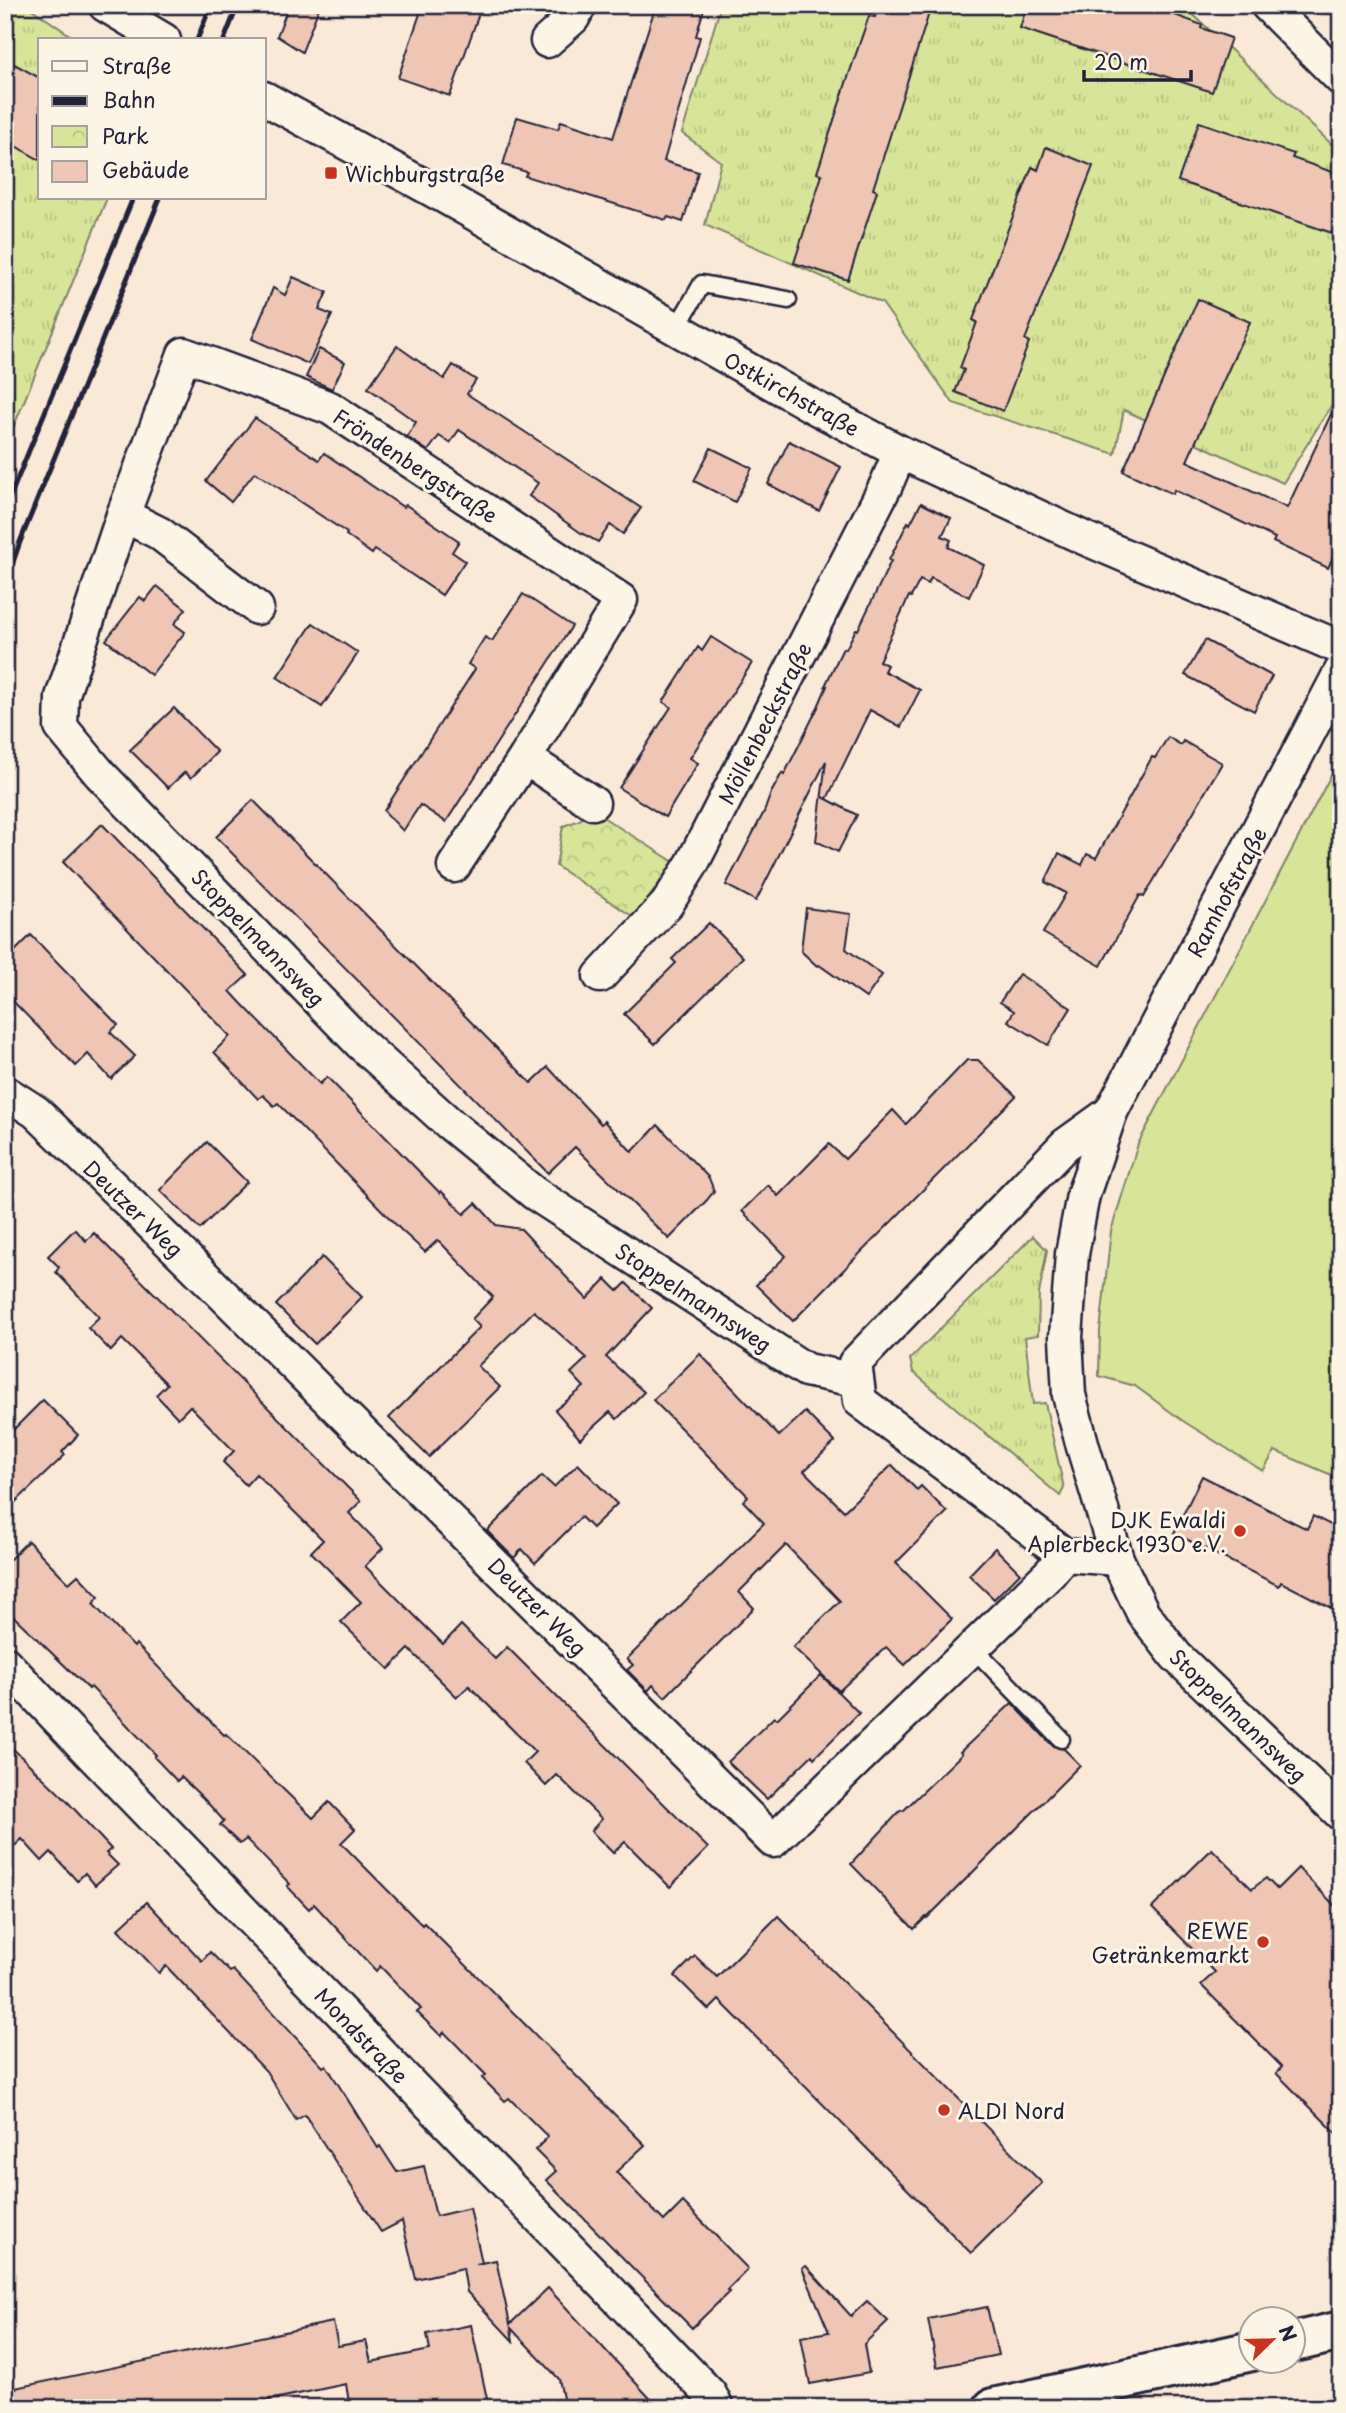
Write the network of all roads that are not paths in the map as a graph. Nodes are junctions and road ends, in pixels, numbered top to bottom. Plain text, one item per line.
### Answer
1 (105, 5) edge
2 (580, 5) edge
3 (1267, 5) edge
4 (161, 38) edge
5 (547, 41) dead end
6 (1341, 79) edge
7 (266, 99) edge
8 (788, 300) dead end
9 (676, 329) junction
10 (900, 452) junction
11 (123, 515) junction
12 (257, 608) dead end
13 (1341, 648) edge
14 (1341, 671) edge
15 (61, 727) joint
16 (525, 758) junction
17 (593, 803) dead end
18 (454, 866) dead end
19 (600, 976) dead end
20 (5, 1092) edge
21 (1111, 1112) junction
22 (856, 1380) junction
23 (1065, 1555) junction
24 (1117, 1559) junction
25 (973, 1648) junction
26 (5, 1663) edge
27 (1061, 1739) dead end
28 (1341, 1814) edge
29 (1341, 2332) edge
30 (1308, 2339) edge
31 (1238, 2354) edge
32 (717, 2408) edge
33 (993, 2408) edge

1 - 4 street
2 - 5 street
3 - 6 street
7 - 9 street, Ostkirchstraße
8 - 9 lane
9 - 10 street, Ostkirchstraße
10 - 13 street, Ostkirchstraße
10 - 19 street, Möllenbeckstraße
11 - 12 street
11 - 15 street, Fröndenbergstraße
11 - 16 street, Fröndenbergstraße
14 - 21 street, Ramhofstraße
15 - 22 street, Stoppelmannsweg
16 - 17 street
16 - 18 street, Fröndenbergstraße
20 - 25 street, Deutzer Weg
21 - 22 street, Ramhofstraße
21 - 24 street, Ramhofstraße
22 - 23 street
23 - 24 street
23 - 25 street, Deutzer Weg
24 - 28 street, Stoppelmannsweg
25 - 27 lane
26 - 32 street, Mondstraße
29 - 30 main road
31 - 33 main road

